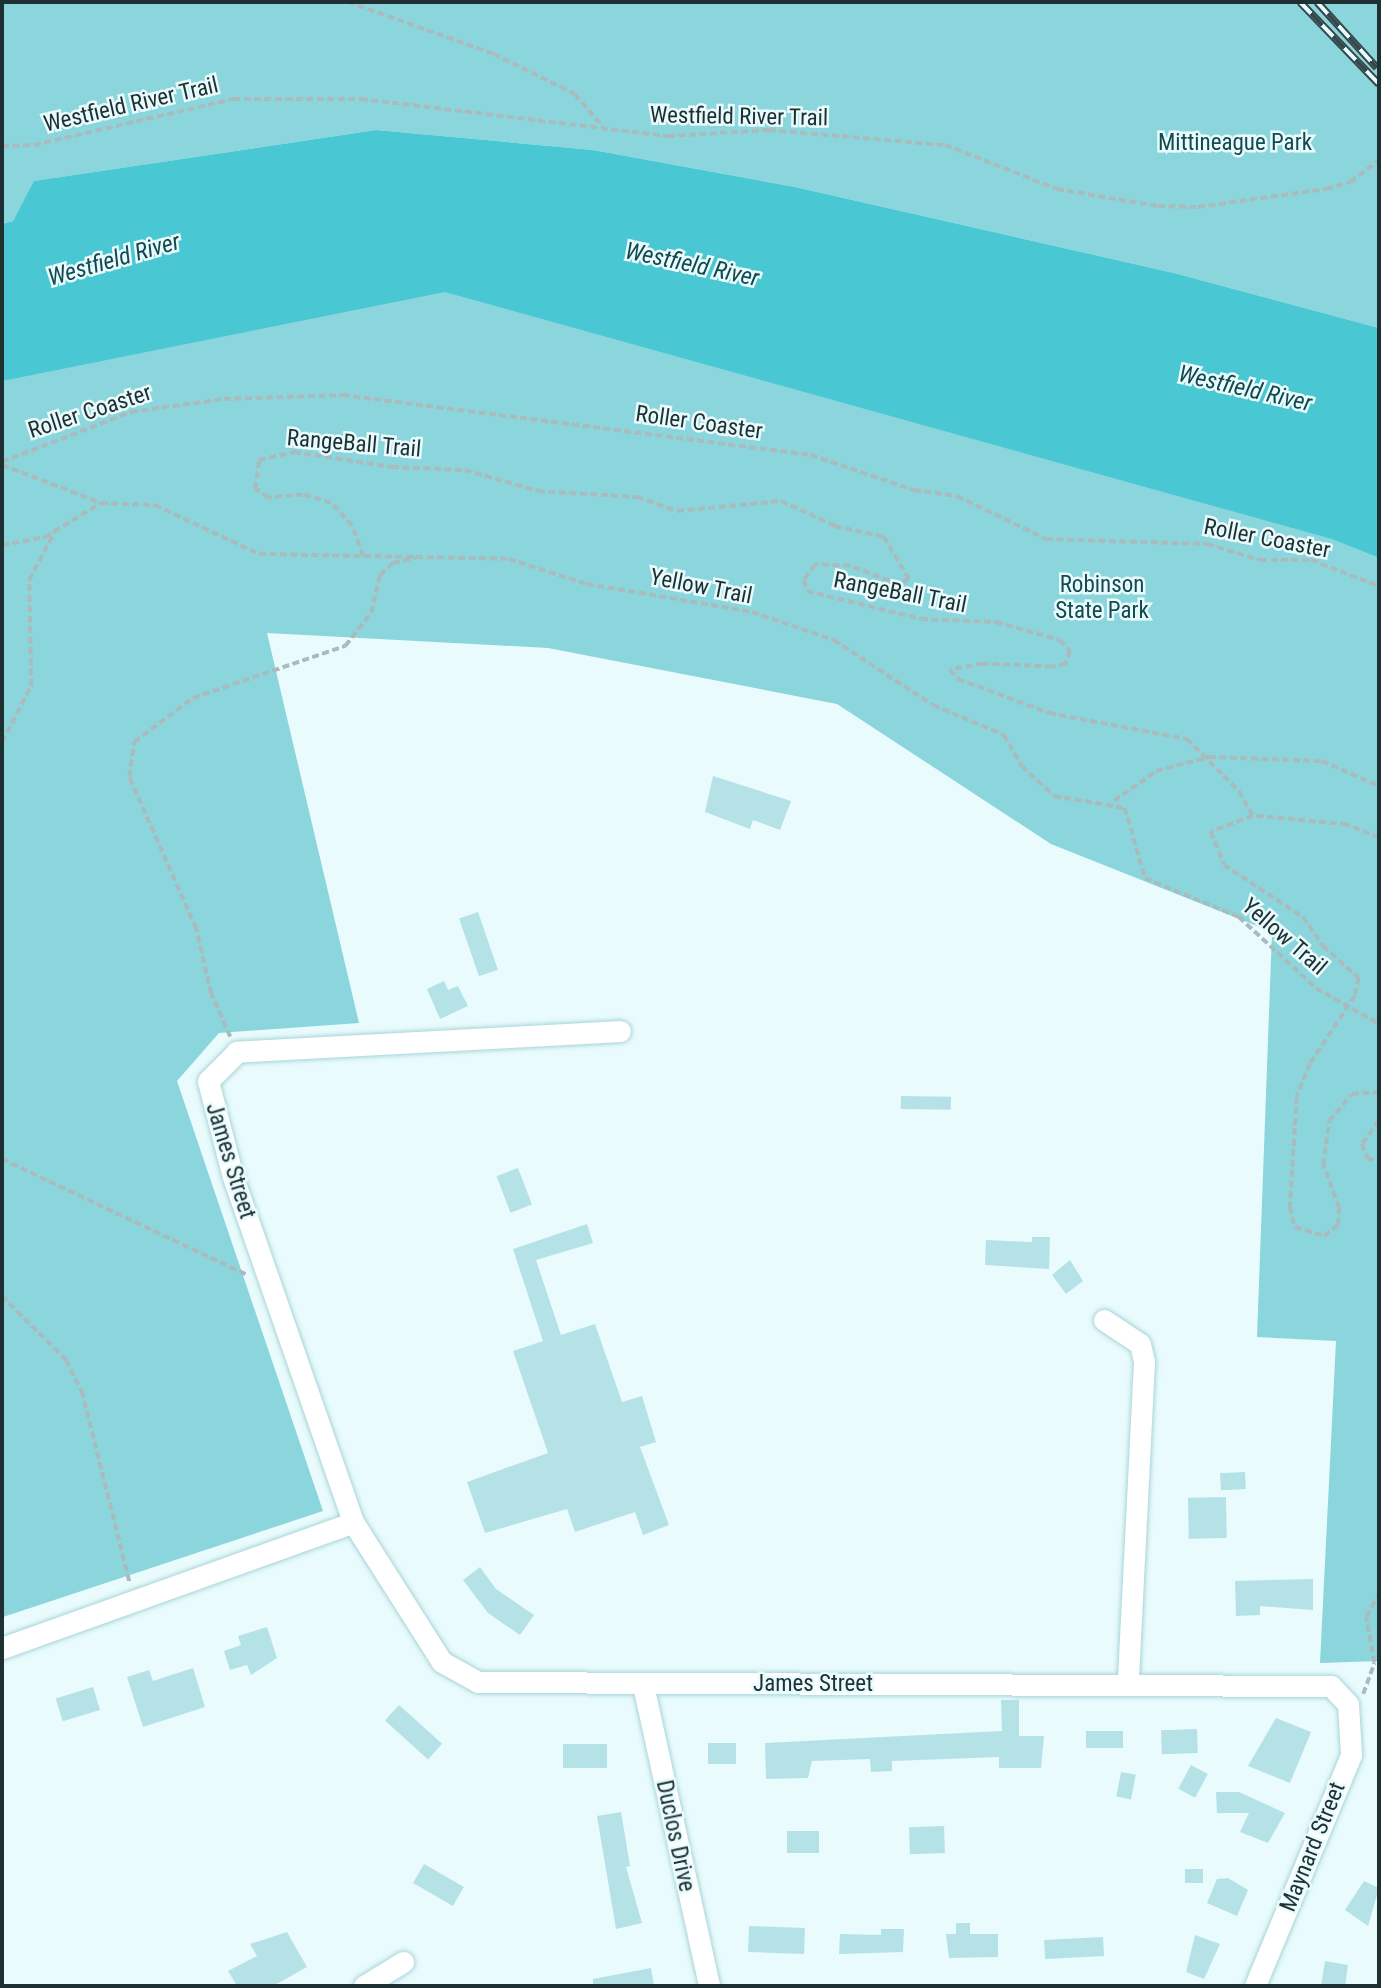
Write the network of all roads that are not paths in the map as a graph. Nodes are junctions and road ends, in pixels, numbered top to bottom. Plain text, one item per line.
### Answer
1 (620, 1031) dead end
2 (1104, 1320) dead end
3 (353, 1522) junction
4 (2, 1648) edge
5 (1128, 1682) junction
6 (643, 1685) junction
7 (1348, 1704) joint
8 (403, 1962) dead end
9 (364, 1986) edge
10 (709, 1986) edge
11 (1255, 1986) edge

1 - 3 street, James Street
2 - 5 street
3 - 4 street
3 - 6 street, James Street
5 - 6 street, James Street
5 - 7 street, James Street
6 - 10 street, Duclos Drive
7 - 11 street, Maynard Street
8 - 9 street

